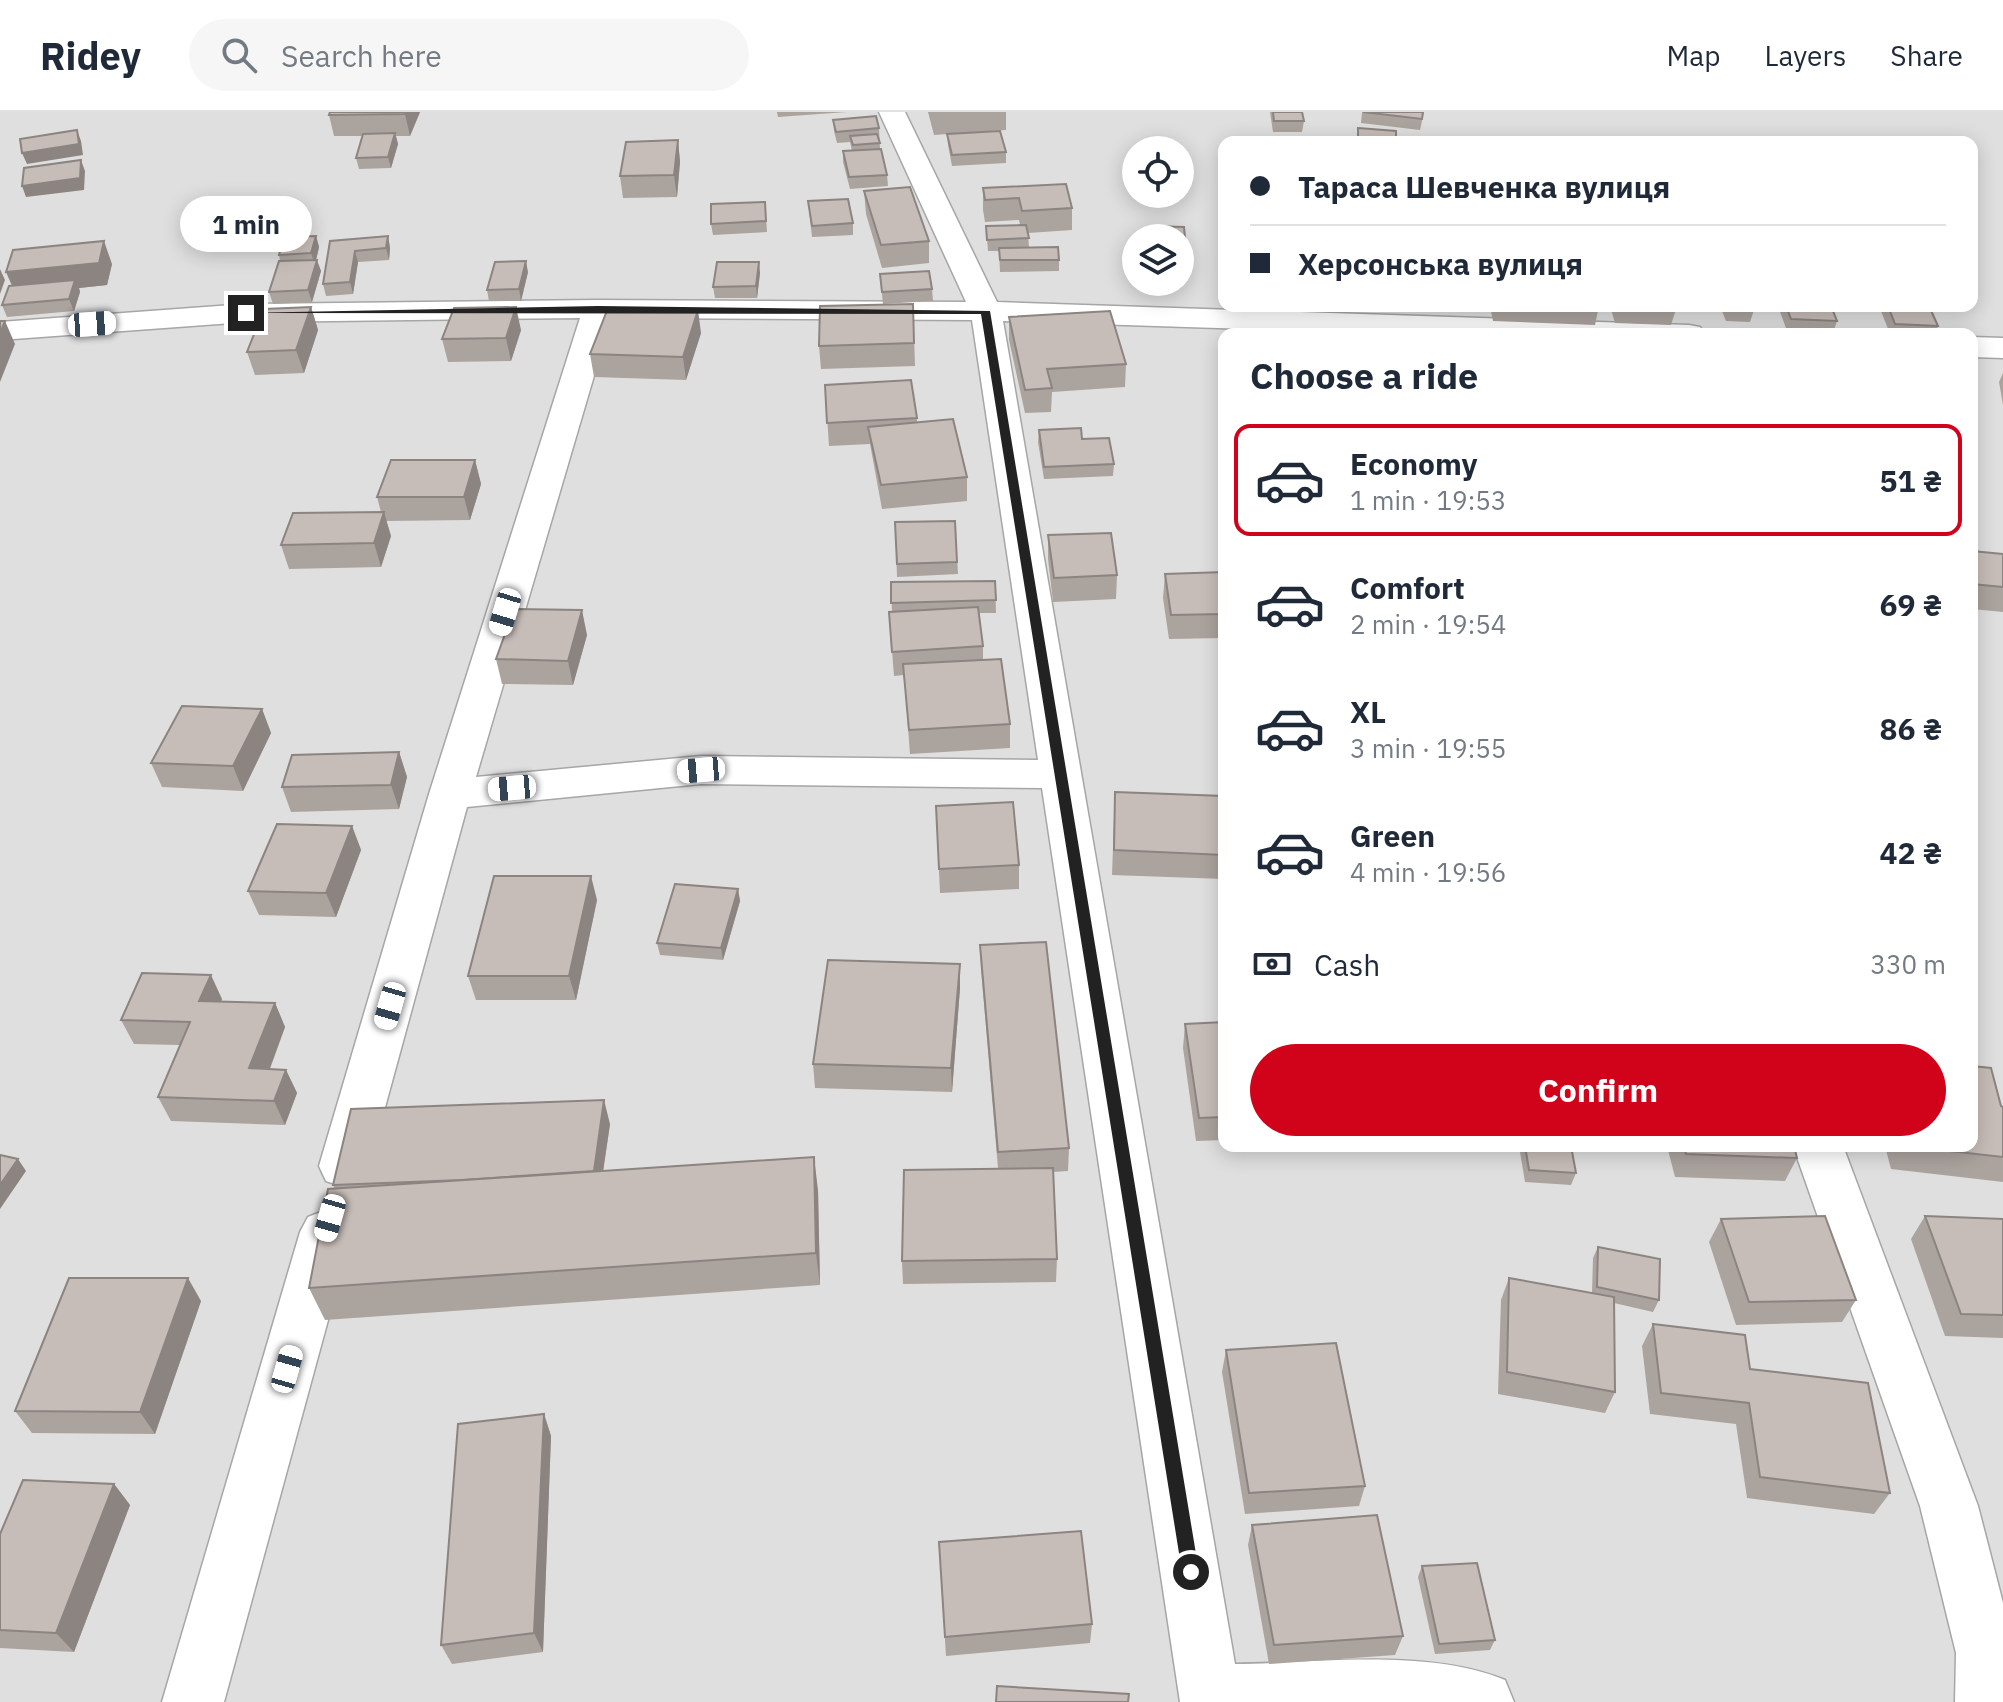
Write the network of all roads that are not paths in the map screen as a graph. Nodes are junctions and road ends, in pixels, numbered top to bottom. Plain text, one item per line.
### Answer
1 (892, 112) edge
2 (598, 309) junction
3 (986, 311) junction
4 (1444, 328) edge
5 (0, 331) edge
6 (1978, 347) edge
7 (2003, 348) edge
8 (1062, 774) junction
9 (450, 794) junction
10 (1820, 1152) edge
11 (1211, 1699) edge
12 (193, 1702) edge
13 (1483, 1702) edge
14 (1986, 1702) edge

1 - 3 street
2 - 3 street
2 - 5 street
2 - 9 street
3 - 4 street
3 - 8 street
6 - 7 street
8 - 9 street
8 - 11 street
9 - 12 street
10 - 14 street
11 - 13 street

